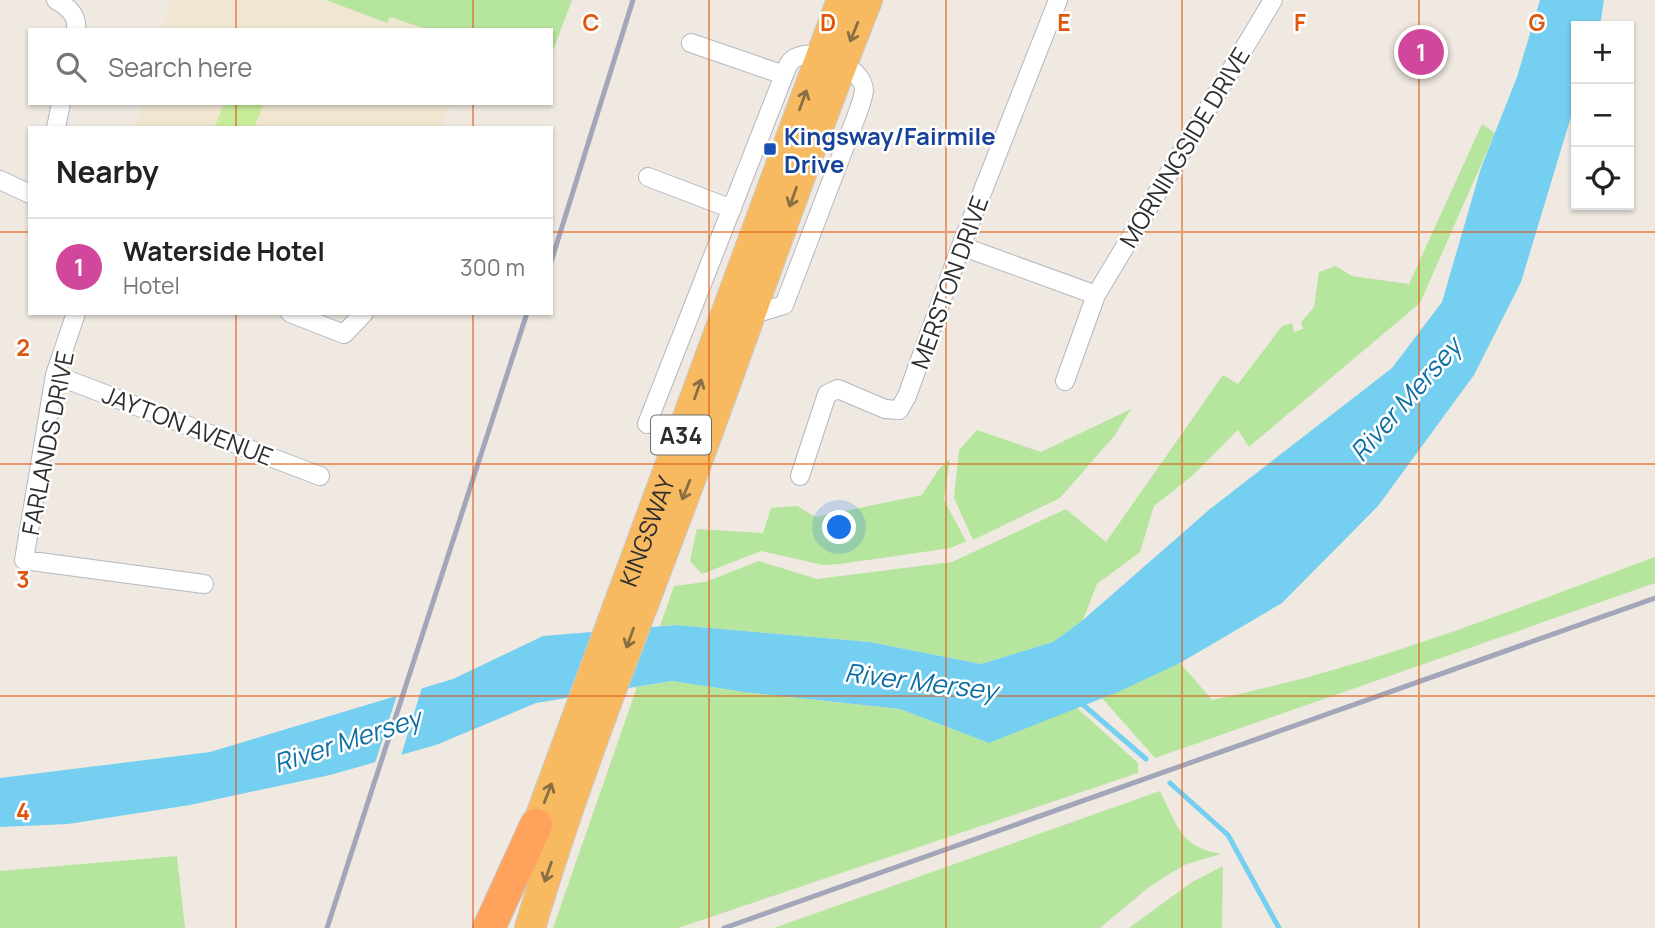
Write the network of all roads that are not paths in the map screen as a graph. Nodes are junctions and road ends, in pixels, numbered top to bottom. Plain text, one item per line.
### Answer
1 (56, 0) edge
2 (842, 0) edge
3 (867, 0) edge
4 (1058, 0) edge
5 (1273, 0) edge
6 (76, 28) edge
7 (691, 43) dead end
8 (831, 60) junction
9 (783, 75) junction
10 (61, 105) edge
11 (56, 126) edge
12 (648, 177) dead end
13 (0, 180) edge
14 (28, 193) edge
15 (732, 209) junction
16 (961, 246) junction
17 (1096, 295) junction
18 (740, 307) junction
19 (75, 315) edge
20 (295, 315) edge
21 (362, 315) edge
22 (55, 374) junction
23 (1065, 381) dead end
24 (647, 424) dead end
25 (320, 476) dead end
26 (800, 476) dead end
27 (204, 584) dead end
28 (574, 757) junction
29 (536, 825) junction
30 (489, 928) edge
31 (504, 928) edge
32 (530, 928) edge

1 - 6 street
2 - 8 highway, KINGSWAY / A34
3 -> 8 highway, KINGSWAY / A34
4 - 16 street, MERSTON DRIVE
5 - 17 street, MORNINGSIDE DRIVE
7 - 9 street
8 - 9 street
8 - 18 highway, KINGSWAY / A34
8 - 18 street
9 - 15 street
10 - 11 street
12 - 15 street
13 - 14 street
15 - 24 street
16 - 17 street
16 - 26 street, MERSTON DRIVE
17 - 23 street, MORNINGSIDE DRIVE
18 - 28 highway, KINGSWAY / A34
19 - 22 street, FARLANDS DRIVE
20 - 21 street
22 - 25 street, JAYTON AVENUE
22 - 27 street, FARLANDS DRIVE
29 -> 28 highway, KINGSWAY / A34
28 -> 32 highway, KINGSWAY / A34
29 - 30 highway
29 - 31 highway, KINGSWAY / A34

